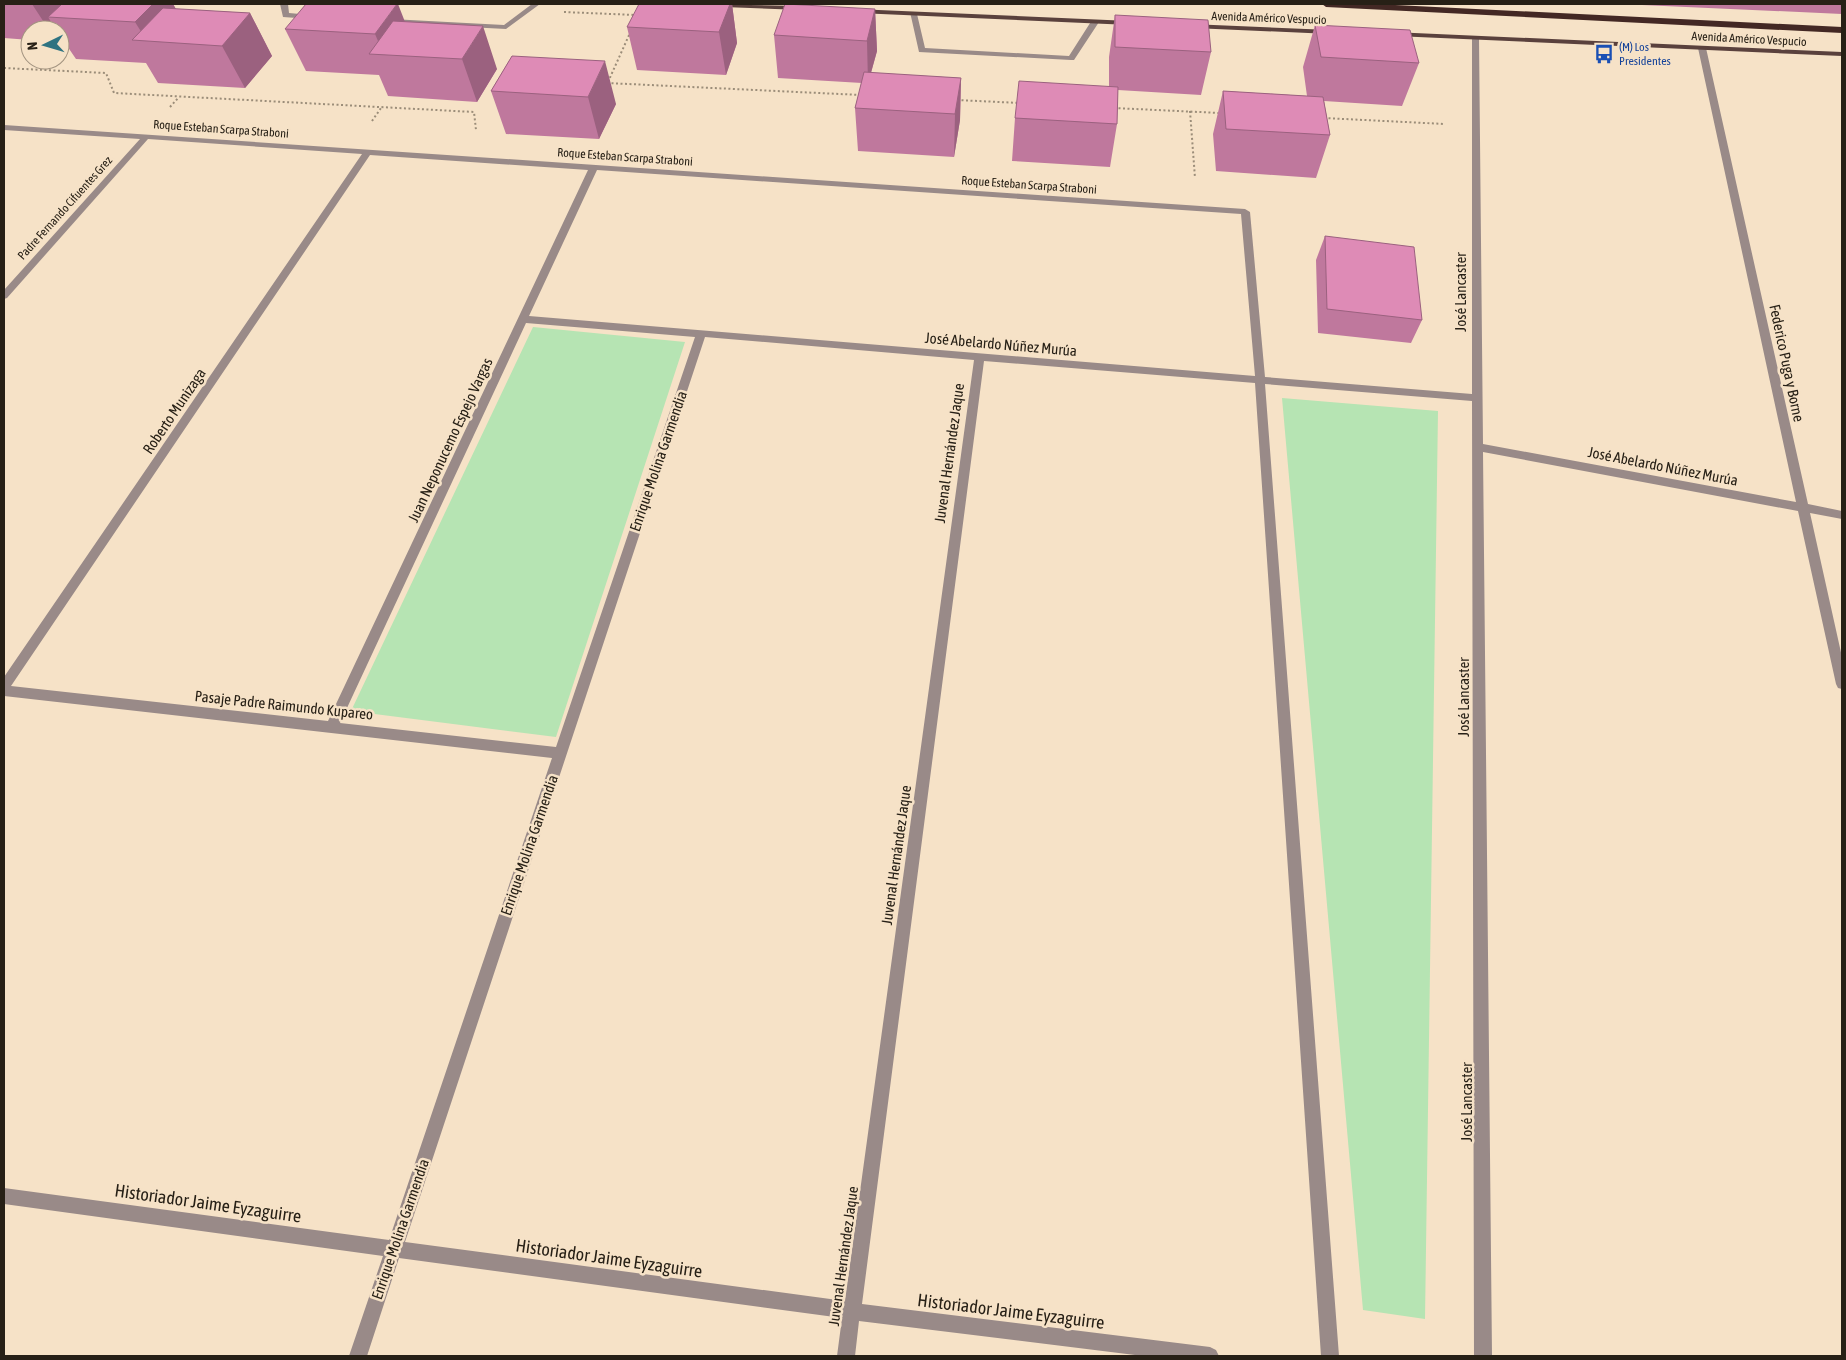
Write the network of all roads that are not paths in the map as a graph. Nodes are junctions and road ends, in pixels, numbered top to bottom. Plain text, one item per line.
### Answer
1 (284, 4) edge
2 (536, 4) edge
3 (696, 4) edge
4 (1326, 4) edge
5 (814, 9) edge
6 (854, 11) edge
7 (913, 14) junction
8 (324, 17) edge
9 (381, 20) edge
10 (1095, 22) junction
11 (1144, 24) edge
12 (1183, 26) edge
13 (1842, 30) edge
14 (1339, 32) edge
15 (1387, 34) edge
16 (1475, 38) junction
17 (1702, 48) junction
18 (1842, 54) edge
19 (4, 127) edge
20 (146, 136) junction
21 (368, 152) junction
22 (594, 168) junction
23 (4, 279) edge
24 (18, 280) junction
25 (4, 296) edge
26 (523, 319) junction
27 (701, 334) junction
28 (979, 357) junction
29 (1260, 380) junction
30 (1477, 398) junction
31 (1478, 447) junction
32 (1803, 508) junction
33 (1842, 515) edge
34 (1842, 684) edge
35 (4, 689) edge
36 (332, 726) junction
37 (560, 752) junction
38 (4, 1196) edge
39 (394, 1250) junction
40 (852, 1311) junction
41 (358, 1356) edge
42 (846, 1356) edge
43 (1210, 1356) edge
44 (1330, 1356) edge
45 (1483, 1356) edge

1 - 8 street
2 - 9 street
3 - 5 main road
4 - 13 highway
6 - 7 main road
7 - 10 main road
7 - 10 street
10 - 11 main road
12 - 14 main road, Avenida Américo Vespucio
15 - 16 main road, Avenida Américo Vespucio
16 - 17 main road, Avenida Américo Vespucio
16 - 30 street, José Lancaster
17 - 18 main road, Avenida Américo Vespucio
17 - 32 street, Federico Puga y Borne
19 - 20 street, Roque Esteban Scarpa Straboni
20 - 21 street, Roque Esteban Scarpa Straboni
20 - 24 street, Padre Fernando Cifuentes Grez
21 - 22 street, Roque Esteban Scarpa Straboni
21 - 35 street, Roberto Munizaga
22 - 26 street, Juan Neponucemo Espejo Vargas
22 - 29 street, Roque Esteban Scarpa Straboni
23 - 24 street
24 - 25 street, Padre Fernando Cifuentes Grez
26 - 27 street, José Abelardo Núñez Murúa
26 - 36 street, Juan Neponucemo Espejo Vargas
27 - 28 street, José Abelardo Núñez Murúa
27 - 37 street, Enrique Molina Garmendia
28 - 29 street, José Abelardo Núñez Murúa
28 - 40 street, Juvenal Hernández Jaque
29 - 30 street, José Abelardo Núñez Murúa
29 - 44 street
30 - 31 street, José Lancaster
31 - 32 street, José Abelardo Núñez Murúa
31 - 45 street, José Lancaster
32 - 33 street, José Abelardo Núñez Murúa
32 - 34 street, Federico Puga y Borne
35 - 36 street, Pasaje Padre Raimundo Kupareo
36 - 37 street, Pasaje Padre Raimundo Kupareo
37 - 39 street, Enrique Molina Garmendia
38 - 39 street, Historiador Jaime Eyzaguirre
39 - 40 street, Historiador Jaime Eyzaguirre
39 - 41 street, Enrique Molina Garmendia
40 - 42 street, Juvenal Hernández Jaque
40 - 43 street, Historiador Jaime Eyzaguirre

